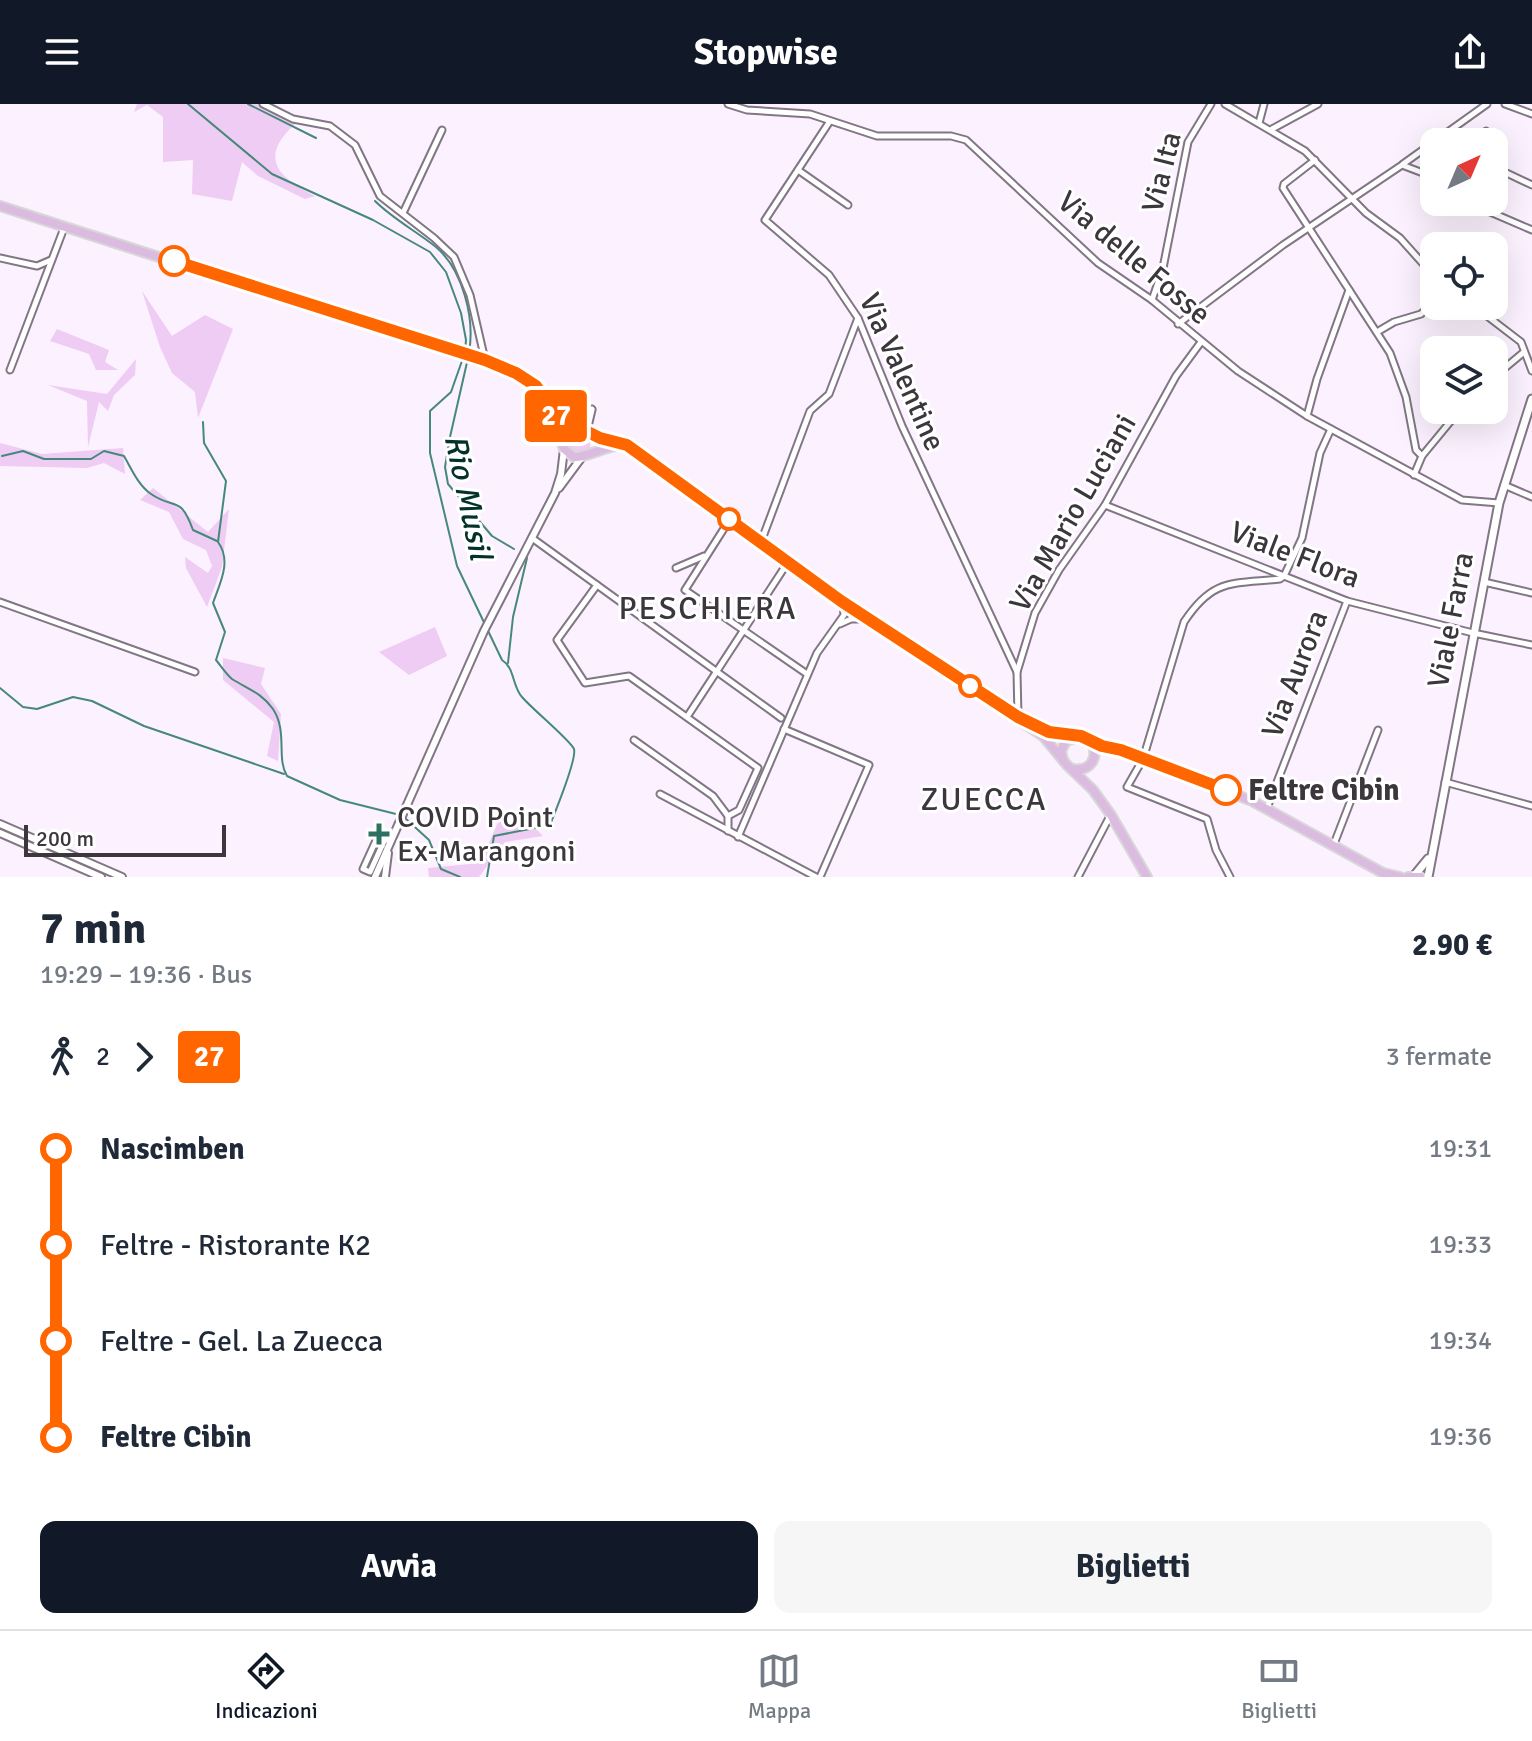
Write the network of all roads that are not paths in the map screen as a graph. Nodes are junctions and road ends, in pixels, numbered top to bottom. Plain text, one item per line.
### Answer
1 (263, 104) edge
2 (728, 104) edge
3 (1211, 104) edge
4 (1225, 104) edge
5 (1264, 104) edge
6 (1318, 104) edge
7 (1487, 104) edge
8 (1505, 104) edge
9 (1532, 114) edge
10 (830, 121) junction
11 (1259, 123) junction
12 (442, 130) dead end
13 (1272, 130) junction
14 (1315, 160) junction
15 (1402, 165) junction
16 (798, 170) junction
17 (1420, 172) edge
18 (1508, 174) edge
19 (1532, 185) edge
20 (1354, 199) junction
21 (848, 205) dead end
22 (0, 206) edge
23 (403, 213) junction
24 (1500, 216) edge
25 (64, 227) junction
26 (1311, 227) junction
27 (1532, 230) edge
28 (0, 258) edge
29 (52, 260) junction
30 (1420, 260) edge
31 (1350, 289) junction
32 (1152, 300) junction
33 (1420, 314) edge
34 (858, 318) junction
35 (1492, 320) edge
36 (1178, 324) junction
37 (1377, 332) junction
38 (1201, 342) junction
39 (1524, 352) junction
40 (481, 359) junction
41 (1508, 365) edge
42 (10, 370) dead end
43 (1532, 371) edge
44 (1532, 399) edge
45 (550, 409) junction
46 (1307, 416) junction
47 (1448, 424) edge
48 (1331, 429) junction
49 (572, 430) junction
50 (588, 432) junction
51 (627, 445) junction
52 (564, 447) junction
53 (586, 455) junction
54 (1422, 456) junction
55 (1414, 475) junction
56 (1504, 485) junction
57 (555, 493) junction
58 (1532, 497) edge
59 (1499, 503) junction
60 (1105, 505) junction
61 (730, 519) junction
62 (532, 538) junction
63 (761, 542) junction
64 (705, 555) junction
65 (788, 562) junction
66 (676, 568) dead end
67 (1284, 576) junction
68 (1483, 582) junction
69 (597, 585) junction
70 (1532, 593) edge
71 (841, 601) junction
72 (1347, 601) junction
73 (0, 602) edge
74 (842, 618) junction
75 (868, 618) junction
76 (836, 626) junction
77 (744, 629) junction
78 (1473, 633) junction
79 (1532, 645) edge
80 (195, 672) dead end
81 (716, 672) junction
82 (1017, 672) junction
83 (807, 674) junction
84 (687, 717) junction
85 (1018, 717) junction
86 (781, 718) dead end
87 (784, 729) junction
88 (1378, 730) dead end
89 (1081, 736) junction
90 (634, 740) dead end
91 (1091, 742) junction
92 (1132, 755) junction
93 (1143, 759) junction
94 (1063, 761) junction
95 (1092, 762) junction
96 (1071, 768) junction
97 (1444, 782) junction
98 (1093, 790) junction
99 (660, 794) dead end
100 (1532, 806) edge
101 (1267, 808) junction
102 (727, 814) junction
103 (1111, 815) junction
104 (0, 824) edge
105 (719, 827) junction
106 (728, 832) junction
107 (0, 833) edge
108 (738, 837) junction
109 (387, 840) junction
110 (1334, 844) junction
111 (1431, 854) junction
112 (1386, 875) edge
113 (101, 877) edge
114 (122, 877) edge
115 (375, 877) edge
116 (384, 877) edge
117 (818, 877) edge
118 (1078, 877) edge
119 (1147, 877) edge
120 (1230, 877) edge
121 (1400, 877) edge
122 (1412, 877) edge
123 (1428, 877) edge

1 - 23 street
2 - 10 street, Via delle Fosse
3 - 32 street, Via Ita
4 - 11 street
5 - 11 street
6 - 13 street
7 - 15 street
8 - 9 street
10 - 16 street, Via Valentine
10 - 32 street, Via delle Fosse
11 - 13 street
12 - 23 street
13 - 14 street
14 - 20 street
14 - 26 street
15 - 17 street
15 - 20 street
16 - 21 street
16 - 34 street, Via Valentine
18 - 19 street
20 - 26 street
20 - 30 street
22 - 25 main road
23 - 40 street
24 - 27 street
25 - 29 street
25 - 40 main road
26 - 31 street
26 - 36 street
28 - 29 street
29 - 42 street
31 - 37 street
31 - 46 street
32 - 36 street, Via delle Fosse
33 - 37 street
34 - 63 street
34 - 82 street, Via Valentine
35 - 39 street
36 - 38 street, Via delle Fosse
37 - 54 street
38 - 46 street, Via delle Fosse
38 - 60 street, Via Mario Luciani
39 - 41 street
39 - 43 street
40 - 45 main road
44 - 56 main road, Viale Farra
45 - 49 main road
45 - 52 main road
46 - 48 street, Via delle Fosse
47 - 54 street
48 - 55 street, Via delle Fosse
48 - 67 street
49 - 50 main road
49 - 50 street
49 - 52 main road
50 - 51 main road
50 - 53 main road
51 - 53 main road
51 - 61 main road
52 - 53 main road
52 - 57 street
53 - 57 street
54 - 55 street
55 - 59 street, Via delle Fosse
56 - 58 street
56 - 59 main road, Viale Farra
57 - 62 street
59 - 68 main road, Viale Farra
60 - 67 street, Viale Flora
60 - 82 street, Via Mario Luciani
61 - 63 main road
61 - 64 street
62 - 69 street
62 - 109 street
63 - 65 main road
64 - 66 street
64 - 77 street
65 - 71 main road
65 - 77 street
67 - 72 street, Viale Flora
67 - 93 street
68 - 70 street
68 - 78 main road, Viale Farra
69 - 81 street
69 - 84 street
71 - 74 street
71 - 75 main road
72 - 78 street, Viale Flora
72 - 101 street, Via Aurora
73 - 80 street
74 - 75 street
74 - 76 street
75 - 76 street
75 - 85 main road
76 - 83 street
77 - 81 street
77 - 83 street
78 - 79 street, Viale Flora
78 - 97 main road, Viale Farra
81 - 84 street
81 - 86 street
82 - 85 street, Via Mario Luciani
83 - 87 street
84 - 102 street
85 - 89 main road
85 - 94 main road
87 - 108 street
87 - 117 street
88 - 110 street
89 - 91 main road
89 - 94 main road
90 - 102 street
91 - 92 main road
91 - 95 main road
92 - 93 main road
92 - 95 main road
93 - 101 main road
93 - 120 street
94 - 96 main road
95 - 96 main road
95 - 98 main road
96 - 98 main road
97 - 100 street
97 - 111 main road, Viale Farra
98 - 103 main road
99 - 105 street
101 - 110 main road
102 - 105 street
102 - 106 street
103 - 118 street
103 - 119 main road
104 - 114 street
105 - 106 street
106 - 108 street
107 - 113 street
108 - 117 street
109 - 109 street
109 - 115 street
109 - 116 street
110 - 112 main road
111 - 122 main road, Viale Farra
111 - 123 main road, Viale Farra
112 - 121 main road
115 - 116 street

